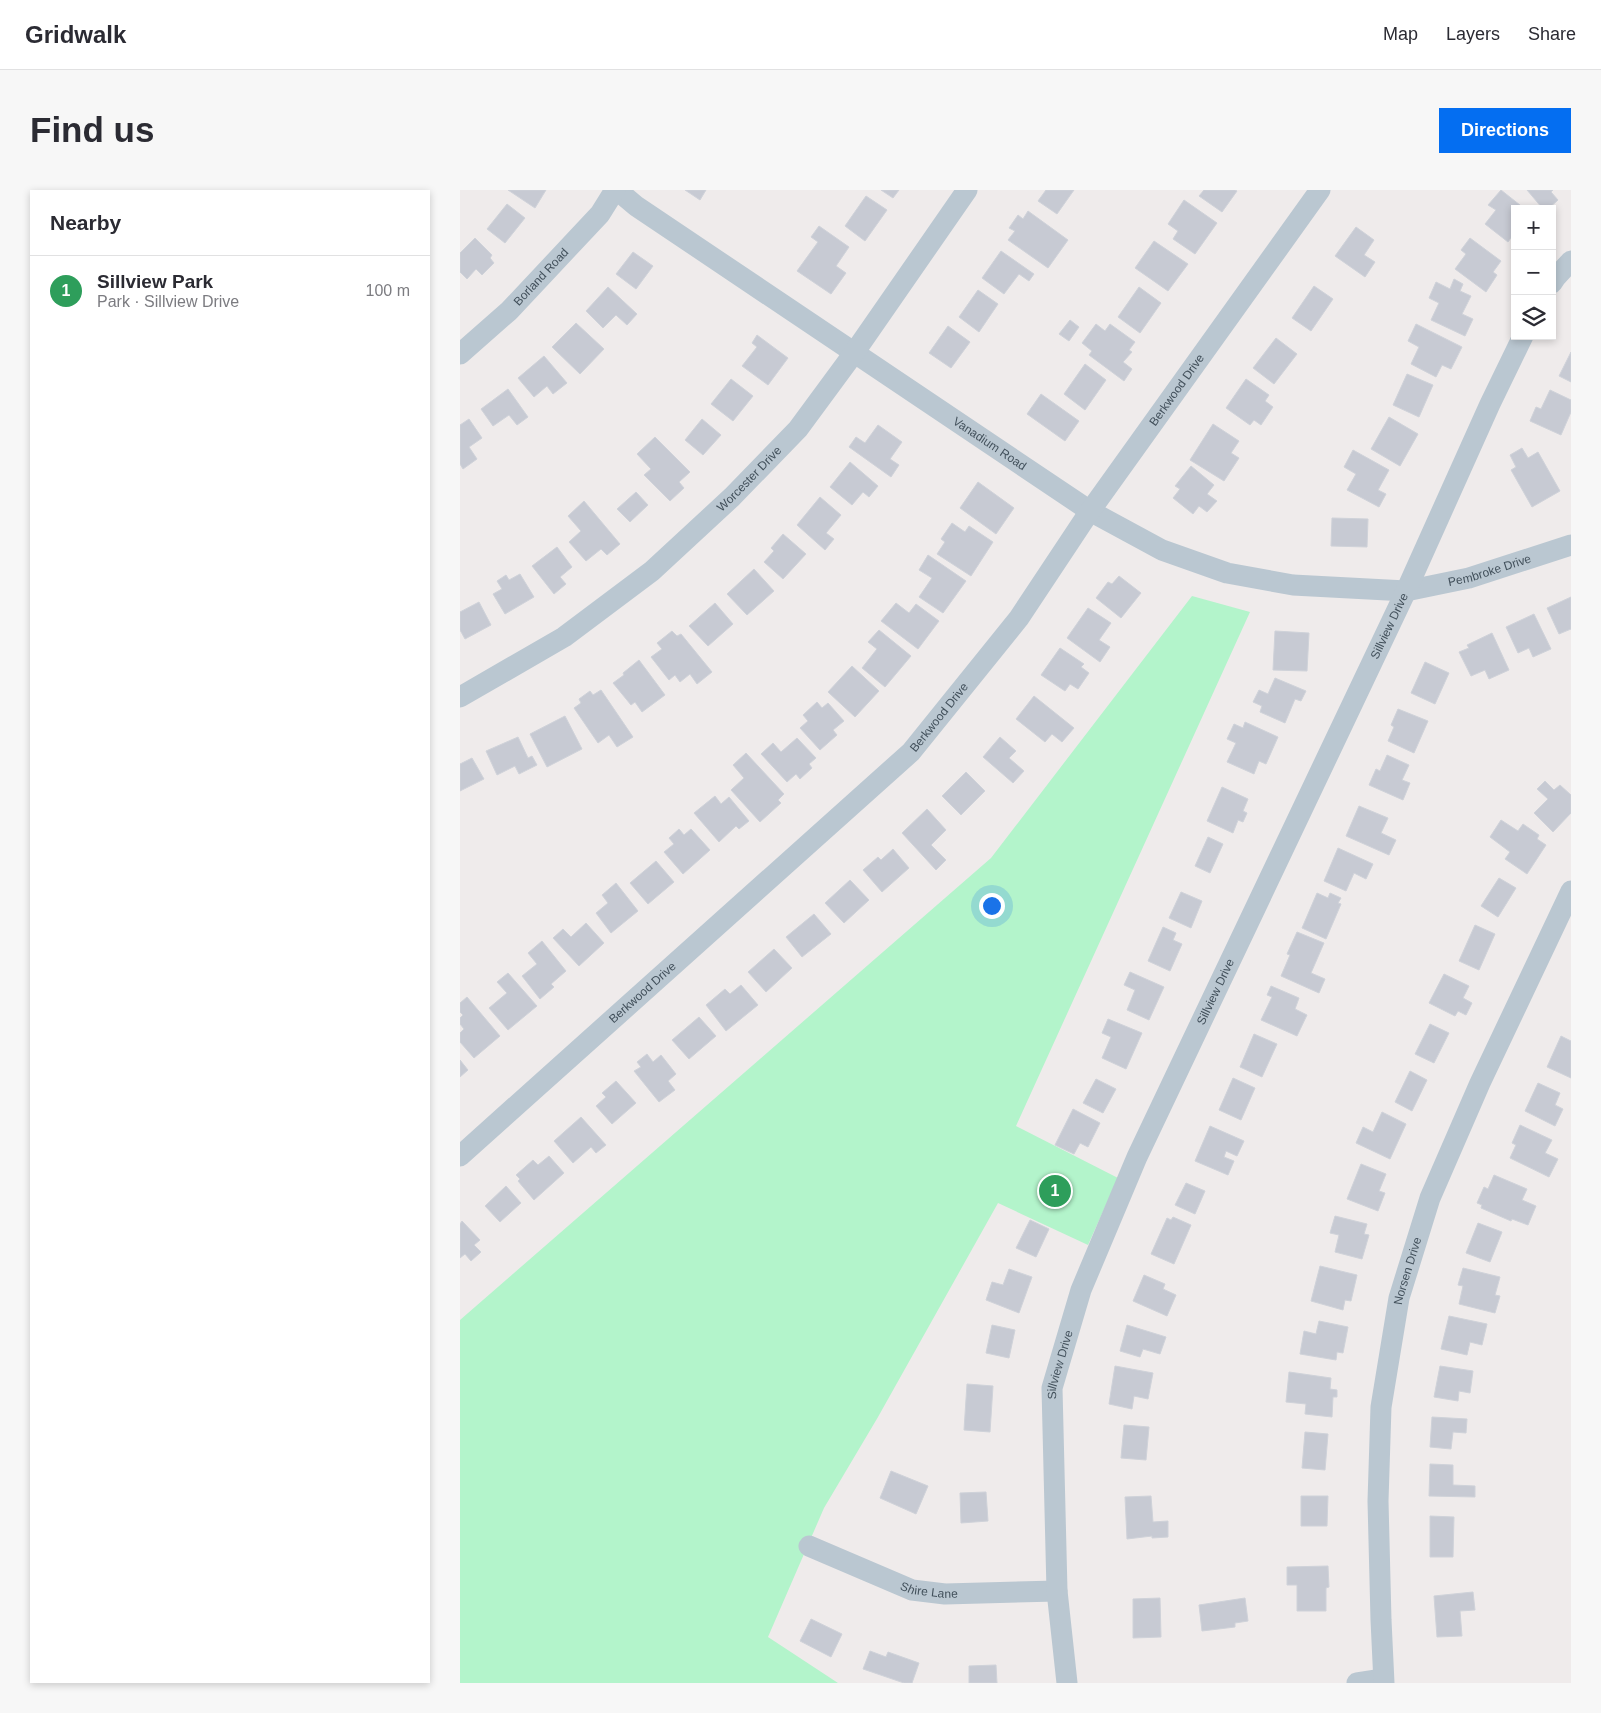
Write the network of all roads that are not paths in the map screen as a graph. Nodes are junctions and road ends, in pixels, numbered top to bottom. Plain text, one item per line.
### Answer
1 (616, 190) edge
2 (967, 190) edge
3 (1320, 190) edge
4 (1571, 261) edge
5 (1556, 277) edge
6 (1521, 340) edge
7 (854, 353) junction
8 (460, 354) edge
9 (1090, 511) junction
10 (1571, 545) edge
11 (1406, 591) junction
12 (460, 697) edge
13 (1571, 891) edge
14 (460, 1156) edge
15 (809, 1546) dead end
16 (1057, 1591) junction
17 (1384, 1681) edge
18 (1067, 1683) edge
19 (1357, 1683) edge

1 - 7 street, Vanadium Road
1 - 8 street, Borland Road
2 - 7 street, Worcester Drive
3 - 9 street, Berkwood Drive
4 - 5 street
6 - 11 street, Sillview Drive
7 - 9 street, Vanadium Road
7 - 12 street, Worcester Drive
9 - 11 street, Vanadium Road
9 - 14 street, Berkwood Drive
10 - 11 street, Pembroke Drive
11 - 16 street, Sillview Drive
13 - 17 street, Norsen Drive
15 - 16 street, Shire Lane
16 - 18 street, Sillview Drive
17 - 19 street

